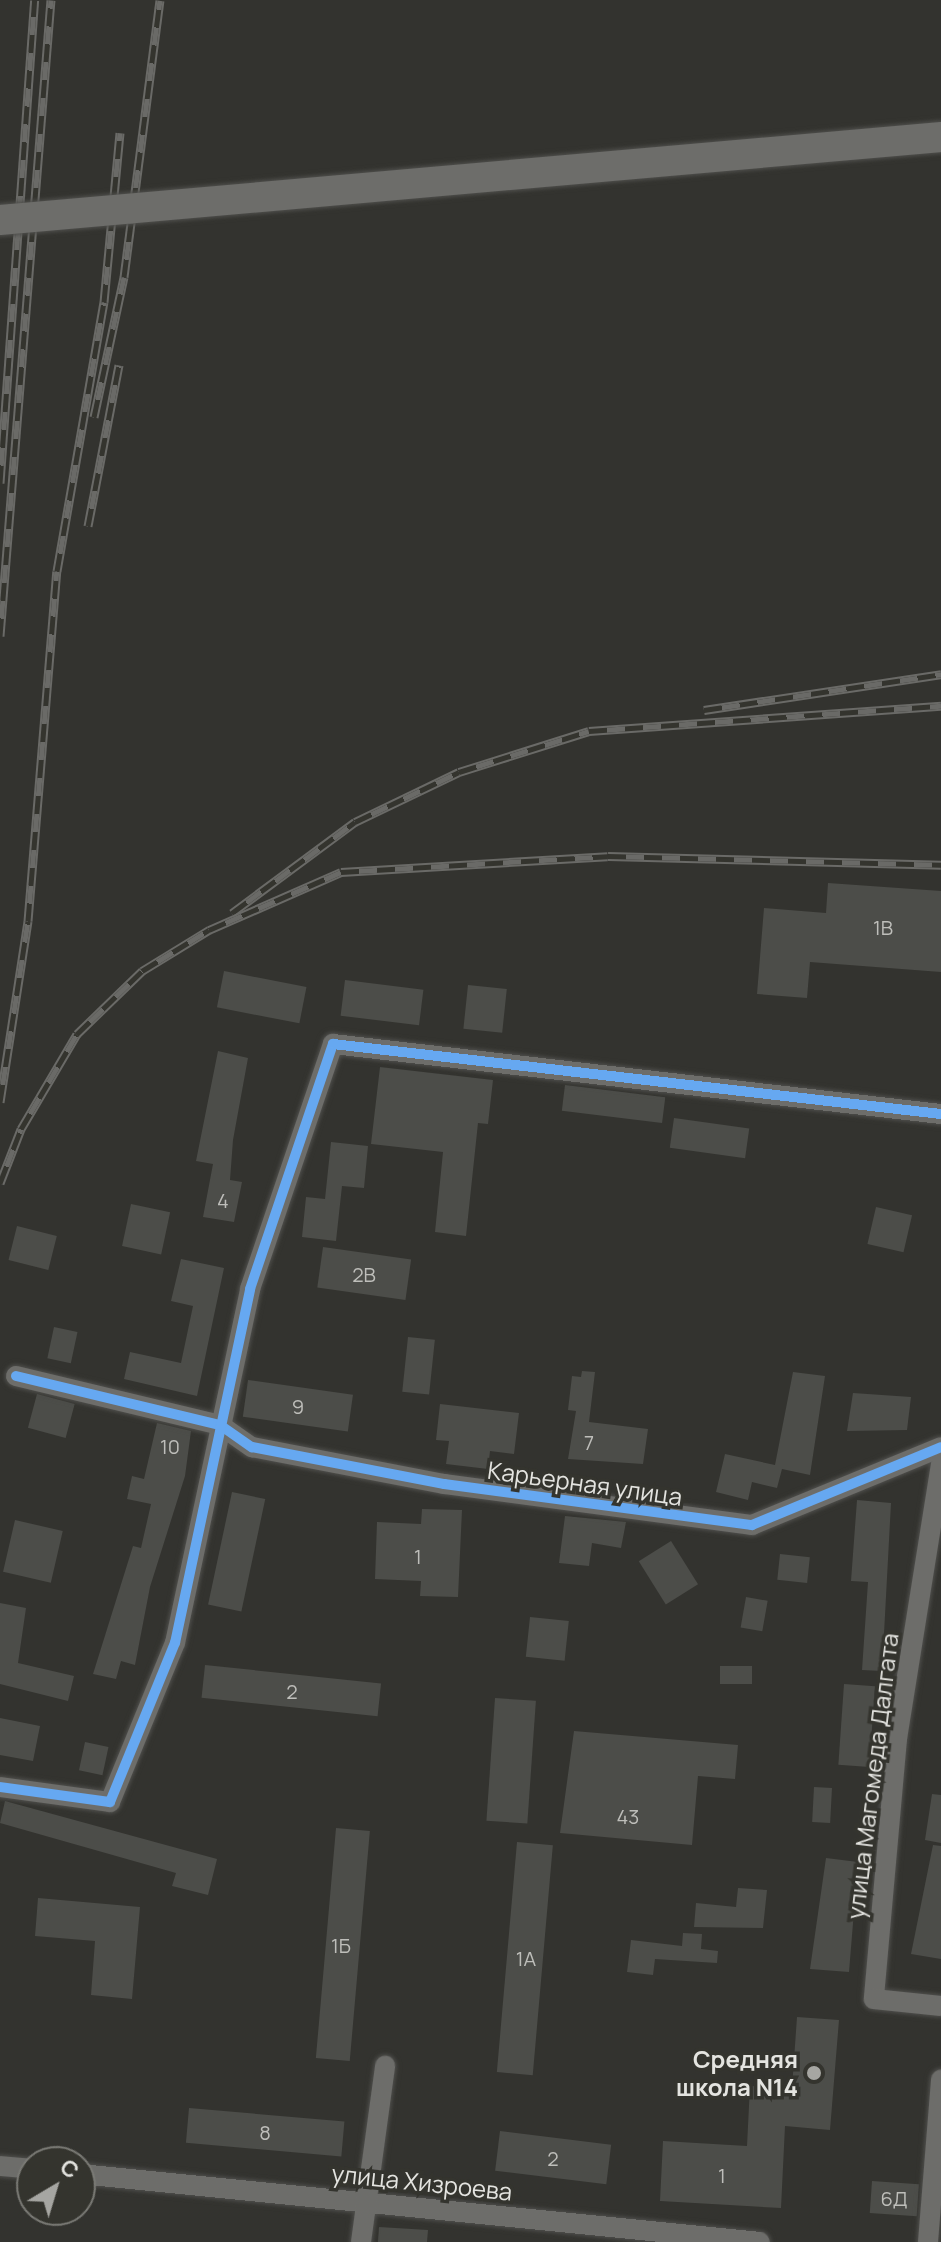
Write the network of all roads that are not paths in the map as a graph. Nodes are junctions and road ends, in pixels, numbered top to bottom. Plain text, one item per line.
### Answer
1 (941, 137) edge
2 (0, 220) edge
3 (941, 1114) edge
4 (16, 1376) dead end
5 (220, 1425) junction
6 (941, 1447) edge
7 (941, 1464) edge
8 (0, 1787) edge
9 (941, 2006) edge
10 (385, 2066) dead end
11 (941, 2080) edge
12 (96, 2176) edge
13 (365, 2203) junction
14 (361, 2242) edge
15 (760, 2242) edge
16 (928, 2242) edge

1 - 2 main road, bridge
3 - 5 street
4 - 5 street, Карьерная улица
5 - 6 street, Карьерная улица
5 - 8 street
7 - 9 street, улица Магомеда Далгата
10 - 13 street
11 - 16 street
12 - 13 street, улица Хизроева
13 - 14 street
13 - 15 street, улица Хизроева

